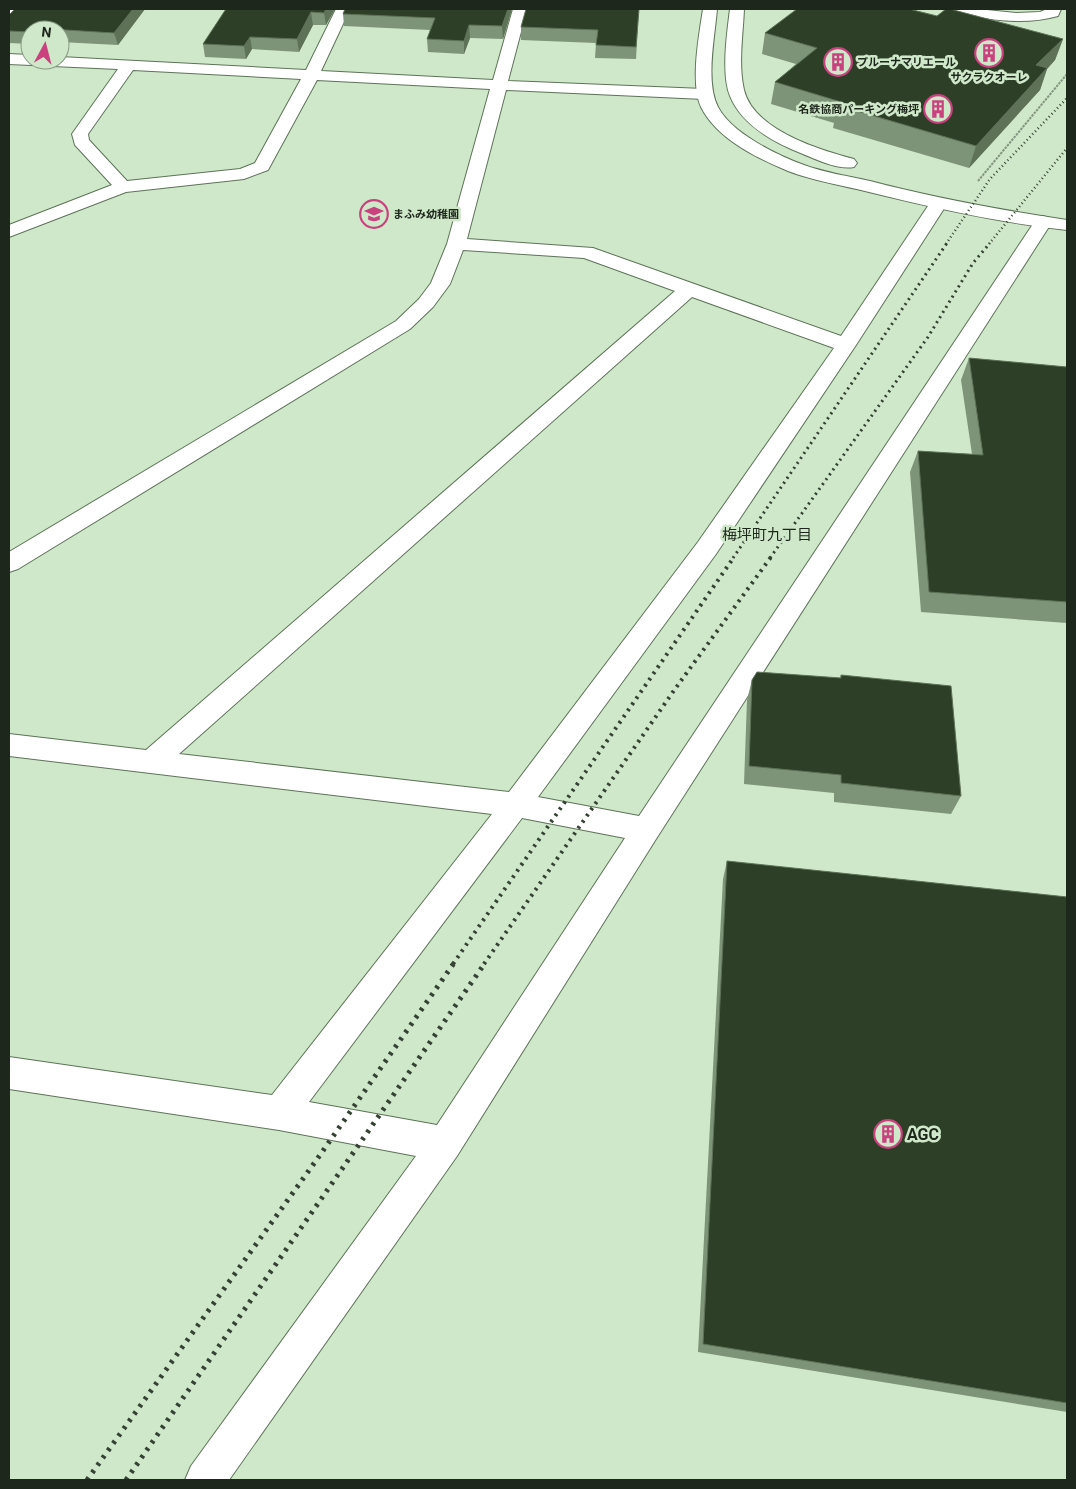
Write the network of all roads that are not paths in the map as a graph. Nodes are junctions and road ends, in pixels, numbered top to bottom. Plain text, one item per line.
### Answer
1 (343, 9) edge
2 (520, 9) edge
3 (710, 9) edge
4 (737, 9) edge
5 (953, 9) edge
6 (1054, 9) edge
7 (9, 59) edge
8 (129, 65) junction
9 (312, 74) junction
10 (500, 86) junction
11 (704, 94) junction
12 (867, 168) dead end
13 (123, 187) junction
14 (938, 204) junction
15 (1055, 224) edge
16 (9, 231) edge
17 (456, 244) junction
18 (689, 289) junction
19 (846, 345) junction
20 (9, 563) edge
21 (9, 745) edge
22 (152, 762) junction
23 (516, 805) junction
24 (646, 830) junction
25 (9, 1073) edge
26 (279, 1113) junction
27 (445, 1144) junction
28 (205, 1480) edge

1 - 9 street
2 - 10 street
3 - 11 street
4 - 12 street
5 - 6 street
7 - 8 street
8 - 9 street
8 - 13 street
9 - 10 street
9 - 13 street
10 - 11 street
10 - 17 street
11 - 14 street
13 - 16 street
14 - 15 street
14 - 19 street
15 - 24 street
17 - 18 street
17 - 20 street
18 - 19 street
18 - 22 street
19 - 23 street
21 - 22 street
22 - 23 street
23 - 24 street
23 - 26 street
24 - 27 street
25 - 26 street
26 - 27 street
27 - 28 street

